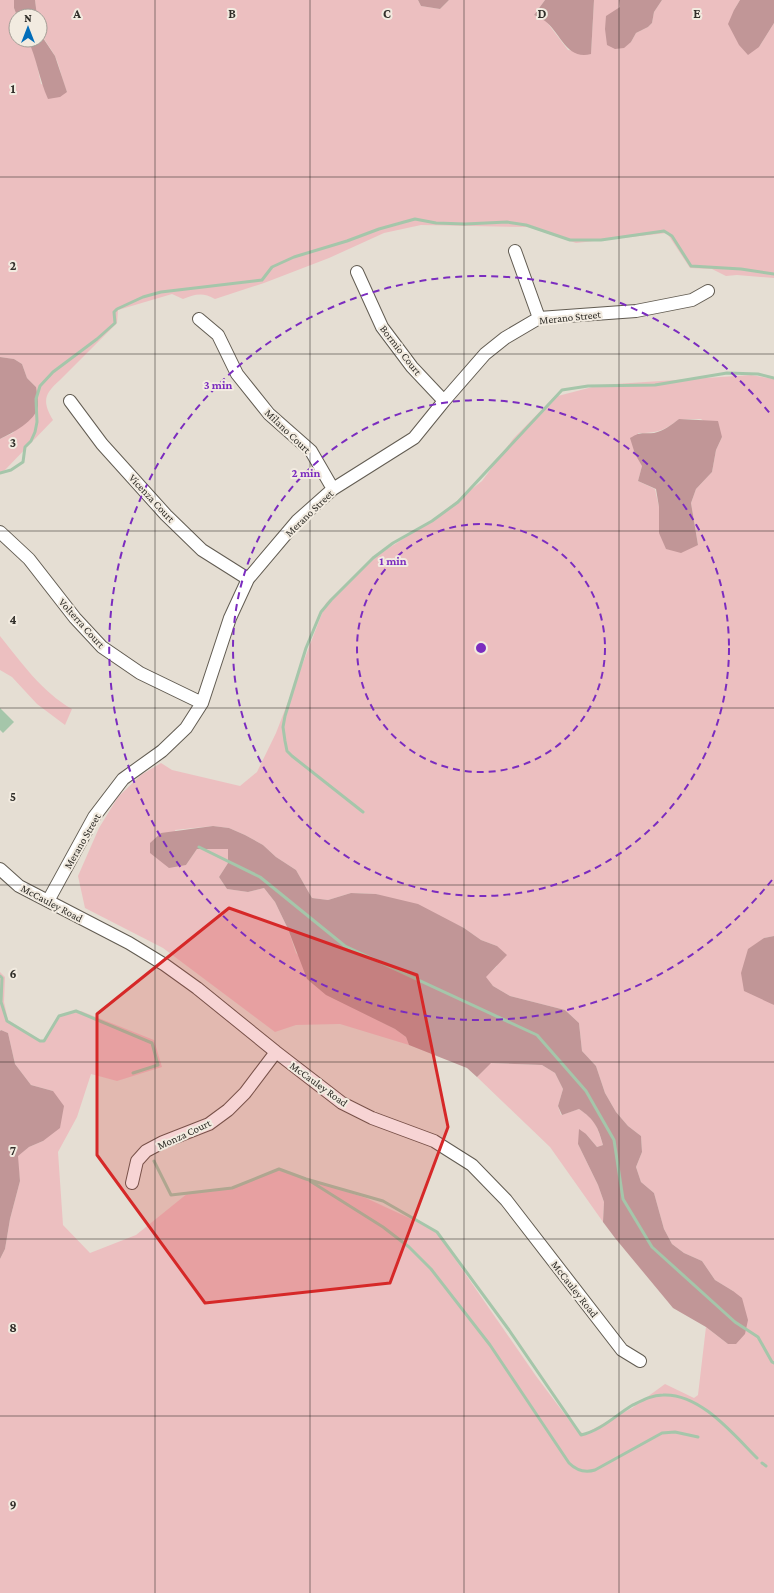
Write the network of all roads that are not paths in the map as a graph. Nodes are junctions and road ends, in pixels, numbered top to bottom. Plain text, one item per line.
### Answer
1 (515, 252) dead end
2 (357, 272) dead end
3 (708, 291) dead end
4 (199, 318) dead end
5 (539, 318) junction
6 (70, 401) dead end
7 (444, 401) junction
8 (333, 489) junction
9 (0, 532) edge
10 (248, 579) junction
11 (202, 703) junction
12 (0, 869) edge
13 (48, 901) junction
14 (276, 1052) junction
15 (132, 1183) dead end
16 (640, 1361) dead end

1 - 5 street
2 - 7 street, Bormio Court
3 - 5 street, Merano Street
4 - 8 street, Milano Court
5 - 7 street, Merano Street
6 - 10 street, Vicenza Court
7 - 8 street, Merano Street
8 - 10 street, Merano Street
9 - 11 street, Volterra Court
10 - 11 street, Merano Street
11 - 13 street, Merano Street
12 - 13 street, McCauley Road
13 - 14 street, McCauley Road
14 - 15 street, Monza Court
14 - 16 street, McCauley Road

